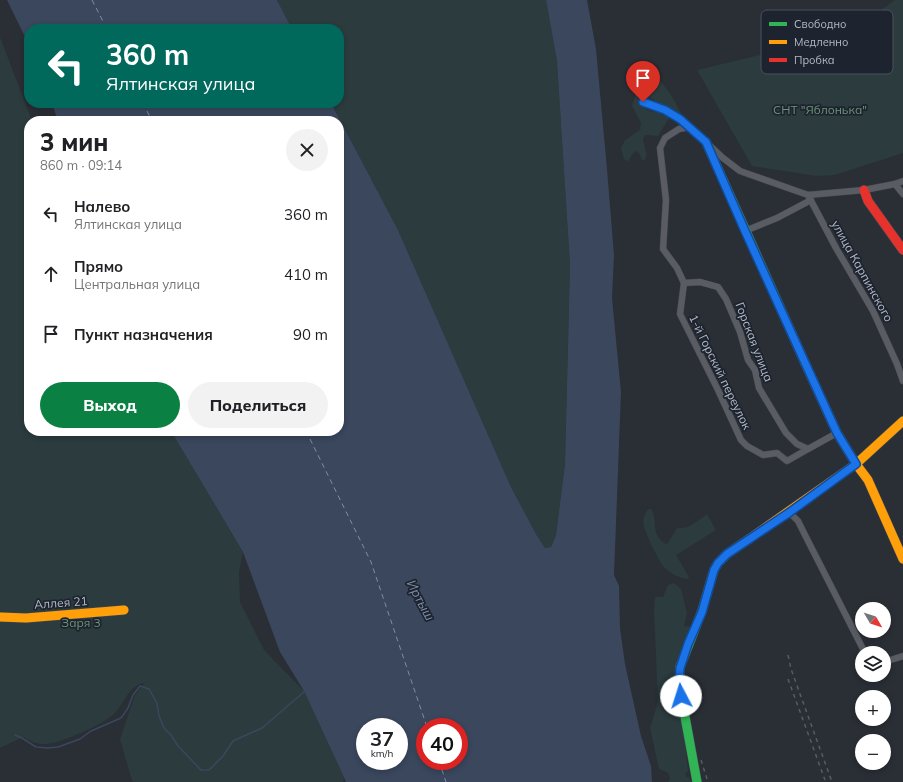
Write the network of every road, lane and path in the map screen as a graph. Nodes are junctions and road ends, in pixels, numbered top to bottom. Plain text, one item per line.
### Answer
1 (643, 102) dead end
2 (690, 127) junction
3 (706, 142) junction
4 (903, 181) edge
5 (895, 184) junction
6 (864, 190) junction
7 (903, 194) edge
8 (809, 197) junction
9 (745, 231) junction
10 (903, 250) edge
11 (684, 283) junction
12 (903, 381) edge
13 (903, 421) edge
14 (837, 433) junction
15 (808, 449) junction
16 (856, 464) junction
17 (790, 512) junction
18 (903, 559) edge
19 (124, 610) dead end
20 (0, 617) edge
21 (862, 646) edge
22 (903, 656) edge
23 (891, 660) edge
24 (697, 782) edge

1 - 2 street
2 - 3 street
2 - 11 street
3 - 8 street
3 - 9 street
4 - 5 street
5 - 6 street
5 - 7 street
6 - 8 street
6 - 10 street
8 - 9 street
8 - 12 street, улица Карпинского
9 - 14 street
11 - 15 street, Горская улица
11 - 15 street, 1-й Горский переулок
13 - 16 street
14 - 15 street
14 - 16 street
16 - 17 street
16 - 18 street
17 - 21 street
17 - 24 street
19 - 20 street, Аллея 21
22 - 23 street

